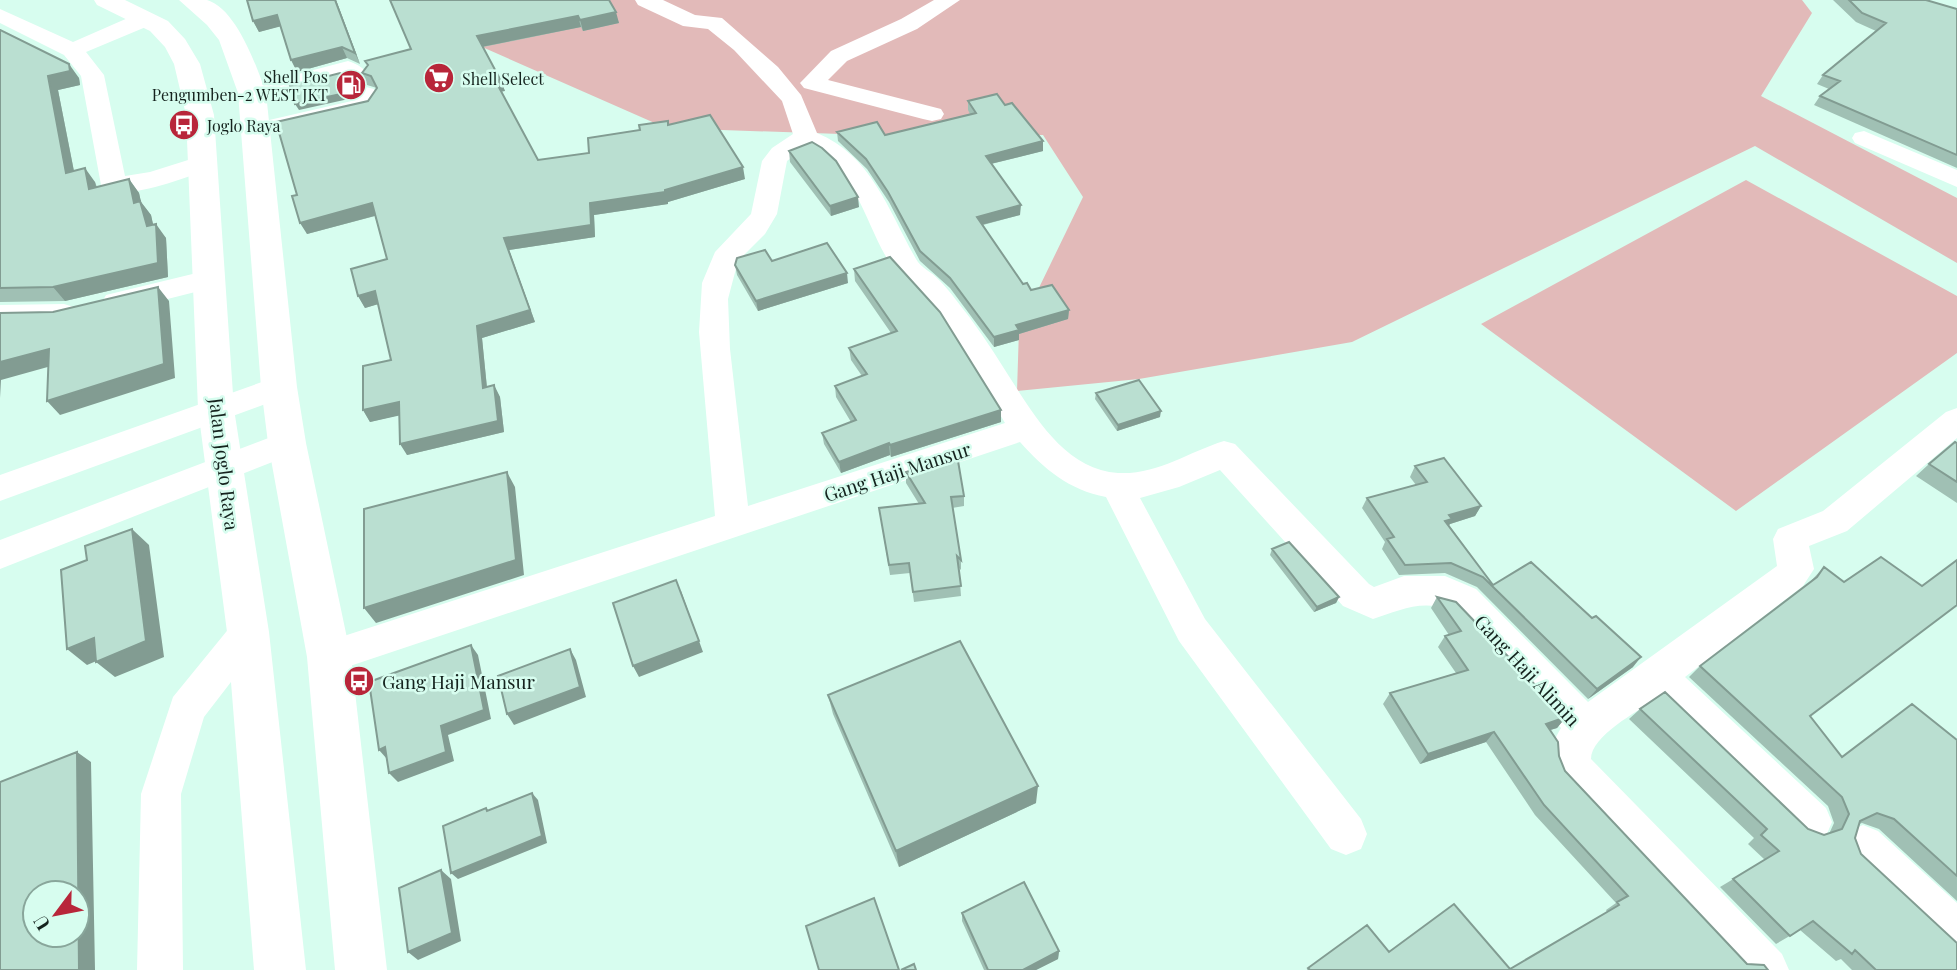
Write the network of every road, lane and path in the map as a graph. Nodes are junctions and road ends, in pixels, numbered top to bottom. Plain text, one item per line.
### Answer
1 (646, 0) edge
2 (949, 0) edge
3 (198, 1) edge
4 (126, 6) edge
5 (0, 15) edge
6 (72, 50) junction
7 (812, 83) junction
8 (252, 93) junction
9 (793, 100) junction
10 (932, 114) dead end
11 (257, 131) junction
12 (806, 137) junction
13 (1864, 138) dead end
14 (204, 163) junction
15 (1957, 179) edge
16 (209, 279) junction
17 (0, 315) edge
18 (279, 387) junction
19 (216, 409) junction
20 (1957, 420) edge
21 (1026, 428) junction
22 (287, 443) junction
23 (225, 469) junction
24 (0, 488) edge
25 (1118, 488) junction
26 (733, 526) junction
27 (0, 555) edge
28 (248, 632) junction
29 (330, 657) junction
30 (1657, 676) junction
31 (1585, 726) junction
32 (1811, 822) dead end
33 (1346, 834) dead end
34 (1863, 846) dead end
35 (1957, 933) edge
36 (160, 970) edge
37 (280, 970) edge
38 (361, 970) edge
39 (1766, 970) edge

1 - 9 street
2 - 7 street
3 - 8 main road
4 - 6 street
4 - 14 main road, Jalan Joglo Raya
5 - 6 street
6 - 14 street
7 - 9 street
7 - 10 street
8 - 11 main road
8 - 11 street
9 - 12 street
11 - 18 main road
12 - 21 street
12 - 26 street
13 - 15 street
14 - 16 main road, Jalan Joglo Raya
16 - 17 street
16 - 19 main road, Jalan Joglo Raya
18 - 19 street
18 - 22 main road
19 - 23 main road, Jalan Joglo Raya
19 - 24 street
20 - 30 street
21 - 25 street
21 - 26 street, Gang Haji Mansur
22 - 23 street
22 - 29 main road
23 - 27 street
23 - 28 main road, Jalan Joglo Raya
25 - 31 street, Gang Haji Alimin
25 - 33 street
26 - 29 street, Gang Haji Mansur
28 - 36 street
28 - 37 main road, Jalan Joglo Raya
29 - 38 main road
30 - 31 street
30 - 32 street
31 - 39 street, Gang Haji Alimin
34 - 35 street

